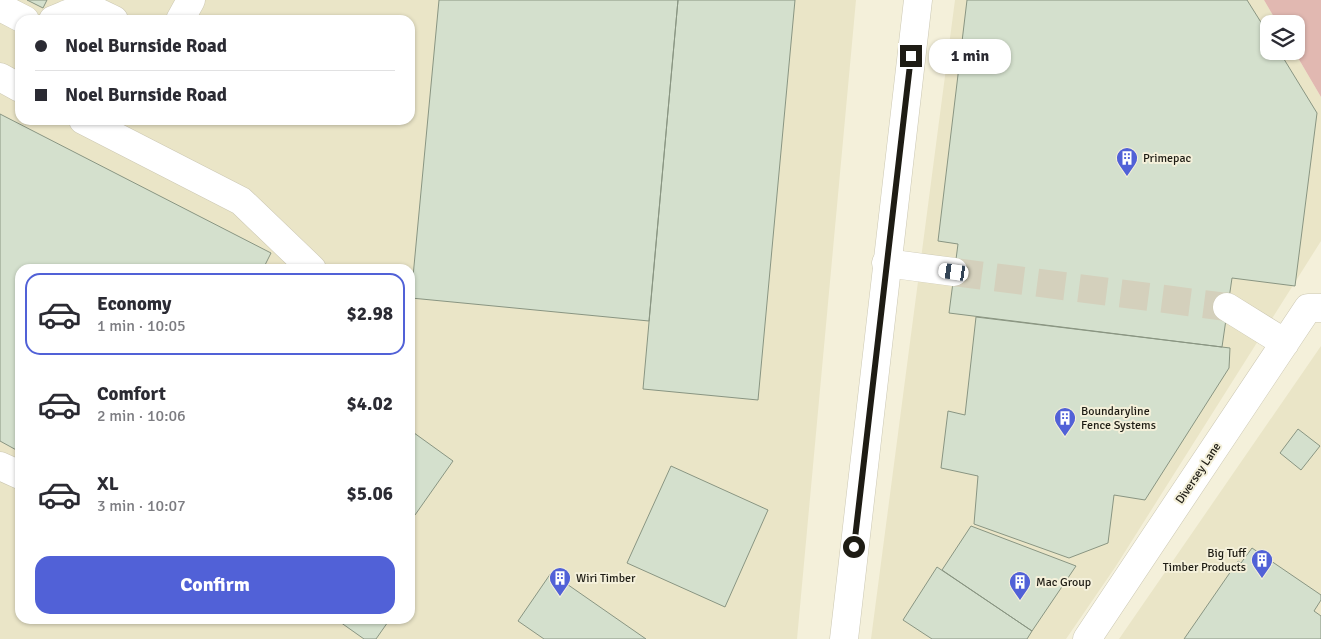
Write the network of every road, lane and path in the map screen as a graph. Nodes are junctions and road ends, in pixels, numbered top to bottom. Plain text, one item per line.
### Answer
1 (191, 0) edge
2 (918, 0) edge
3 (0, 7) edge
4 (15, 15) edge
5 (64, 15) edge
6 (104, 15) edge
7 (183, 15) edge
8 (0, 77) edge
9 (15, 85) edge
10 (93, 125) edge
11 (886, 263) junction
12 (307, 264) edge
13 (954, 272) tunnel mouth
14 (1227, 307) tunnel mouth
15 (1315, 308) edge
16 (1285, 343) junction
17 (0, 466) edge
18 (15, 473) edge
19 (844, 639) edge
20 (1087, 639) edge

1 - 7 main road
2 - 11 main road
3 - 4 main road
5 - 6 main road
8 - 9 main road
10 - 12 main road
11 - 13 main road
11 - 19 main road
14 - 16 main road
15 - 16 main road, Diversey Lane
16 - 20 main road, Diversey Lane
17 - 18 main road

